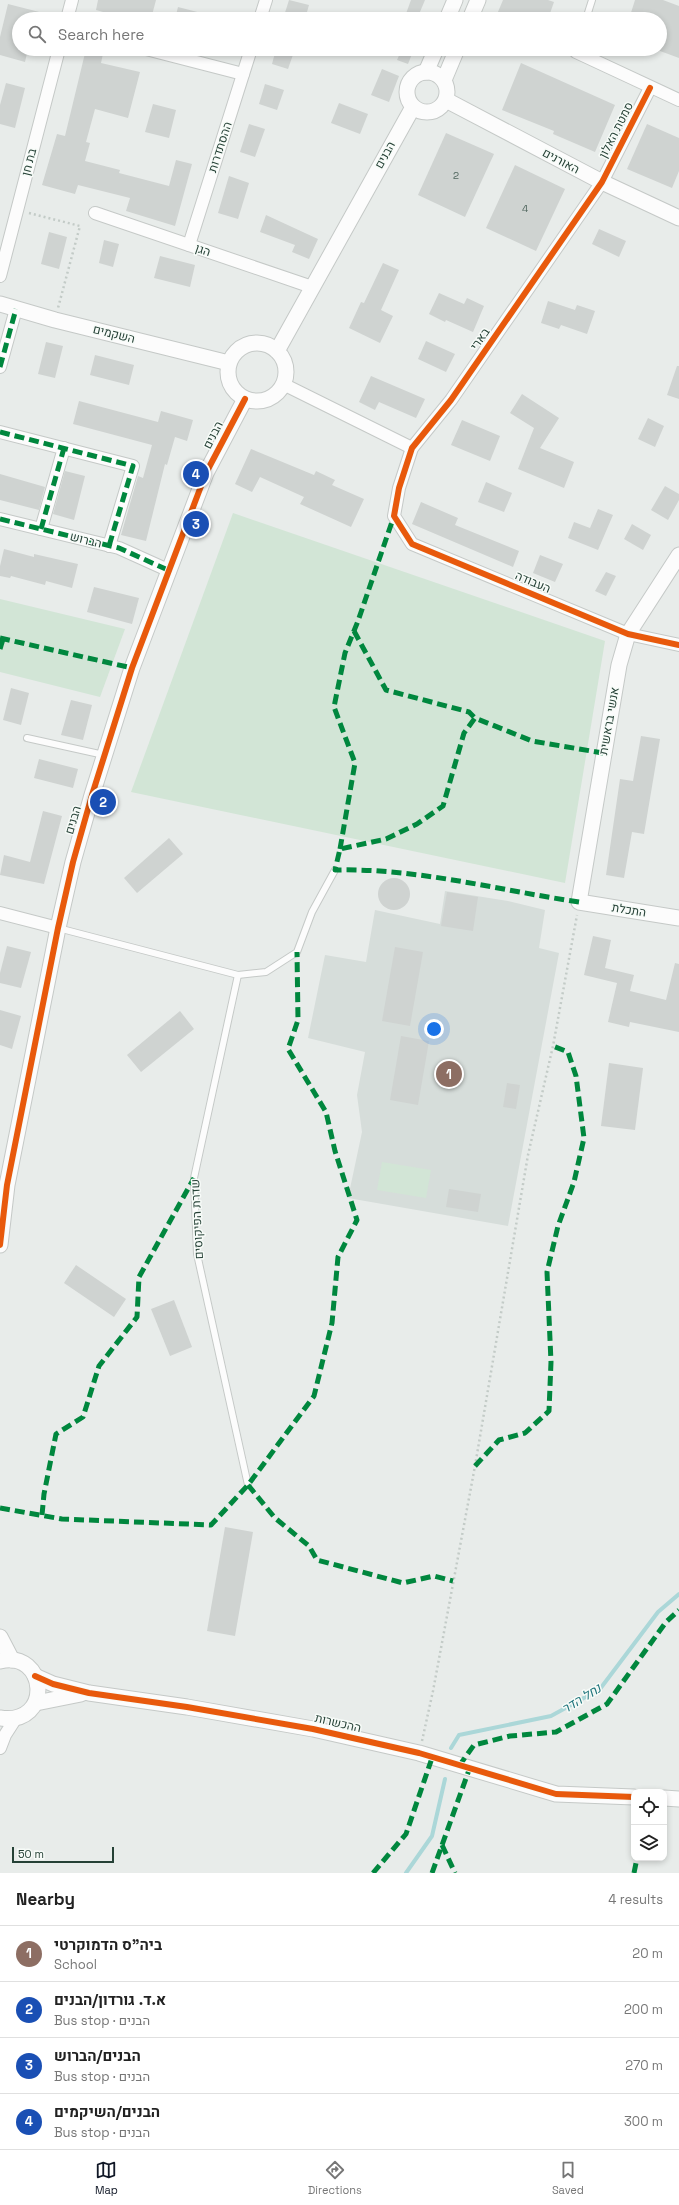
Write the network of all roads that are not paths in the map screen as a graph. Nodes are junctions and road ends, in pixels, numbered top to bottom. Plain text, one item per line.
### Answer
1 (72, 0) edge
2 (266, 0) edge
3 (455, 0) edge
4 (478, 0) edge
5 (592, 0) edge
6 (69, 12) edge
7 (262, 12) edge
8 (450, 12) edge
9 (473, 12) edge
10 (588, 12) edge
11 (57, 56) edge
12 (173, 56) edge
13 (248, 56) edge
14 (433, 56) edge
15 (454, 56) edge
16 (589, 56) edge
17 (426, 72) junction
18 (243, 74) junction
19 (444, 80) junction
20 (650, 88) junction
21 (446, 100) junction
22 (679, 100) edge
23 (413, 107) junction
24 (602, 182) junction
25 (94, 213) dead end
26 (679, 218) edge
27 (189, 245) junction
28 (0, 276) edge
29 (312, 287) junction
30 (0, 304) edge
31 (16, 309) junction
32 (277, 351) junction
33 (229, 363) junction
34 (0, 367) edge
35 (283, 384) junction
36 (245, 398) junction
37 (0, 432) edge
38 (64, 448) junction
39 (412, 448) junction
40 (394, 516) joint
41 (0, 519) edge
42 (41, 529) junction
43 (109, 546) junction
44 (679, 555) edge
45 (170, 571) junction
46 (628, 634) junction
47 (679, 645) edge
48 (27, 738) dead end
49 (104, 755) junction
50 (335, 870) dead end
51 (579, 902) joint
52 (0, 913) edge
53 (679, 918) edge
54 (58, 928) junction
55 (238, 975) junction
56 (0, 1245) edge
57 (248, 1485) dead end
58 (0, 1637) edge
59 (6, 1660) edge
60 (35, 1676) junction
61 (89, 1693) junction
62 (36, 1703) junction
63 (0, 1718) edge
64 (16, 1718) junction
65 (0, 1748) edge
66 (631, 1797) edge
67 (667, 1798) edge
68 (679, 1799) edge

1 - 6 street
2 - 7 street
3 - 8 street
4 - 9 street
5 - 10 lane
11 - 28 street, בת חן
12 - 18 street
13 - 18 street, ההסתדרות
14 - 17 street
15 - 19 street
16 - 20 street
17 - 19 street
17 - 23 street
18 - 27 street, ההסתדרות
19 - 21 street
20 - 22 street
20 - 24 street, סמטת האלון
21 - 23 street
21 - 24 street, האורנים
23 - 29 street, הבנים
24 - 26 street, האורנים
24 - 39 street, בארי
25 - 27 street, הגן
27 - 29 street, הגן
29 - 32 street, הבנים
30 - 31 street, השקמים
31 - 33 street, השקמים
31 - 34 street
32 - 33 street
32 - 35 street
33 - 36 street
35 - 36 street
35 - 39 street
36 - 45 street, הבנים
37 - 38 street
38 - 42 street
38 - 43 street
39 - 40 street, בארי
40 - 46 street, העבודה
41 - 42 street, הברוש
42 - 43 street, הברוש
43 - 45 street, הברוש
44 - 46 street, אנשי בראשית
45 - 49 street, הבנים
46 - 47 street, העבודה
46 - 51 street, אנשי בראשית
48 - 49 lane
49 - 54 street, הבנים
50 - 55 lane
51 - 53 street, התכלת
52 - 54 street
54 - 55 lane
54 - 56 street, הבנים
55 - 57 lane, שדרת הפיקוסים
58 - 59 street
59 - 60 street, ההכשרות
60 - 61 street, ההכשרות
60 - 62 street
61 - 62 street, ההכשרות
61 - 66 street, ההכשרות
62 - 64 street
63 - 64 street
64 - 65 street
67 - 68 street

